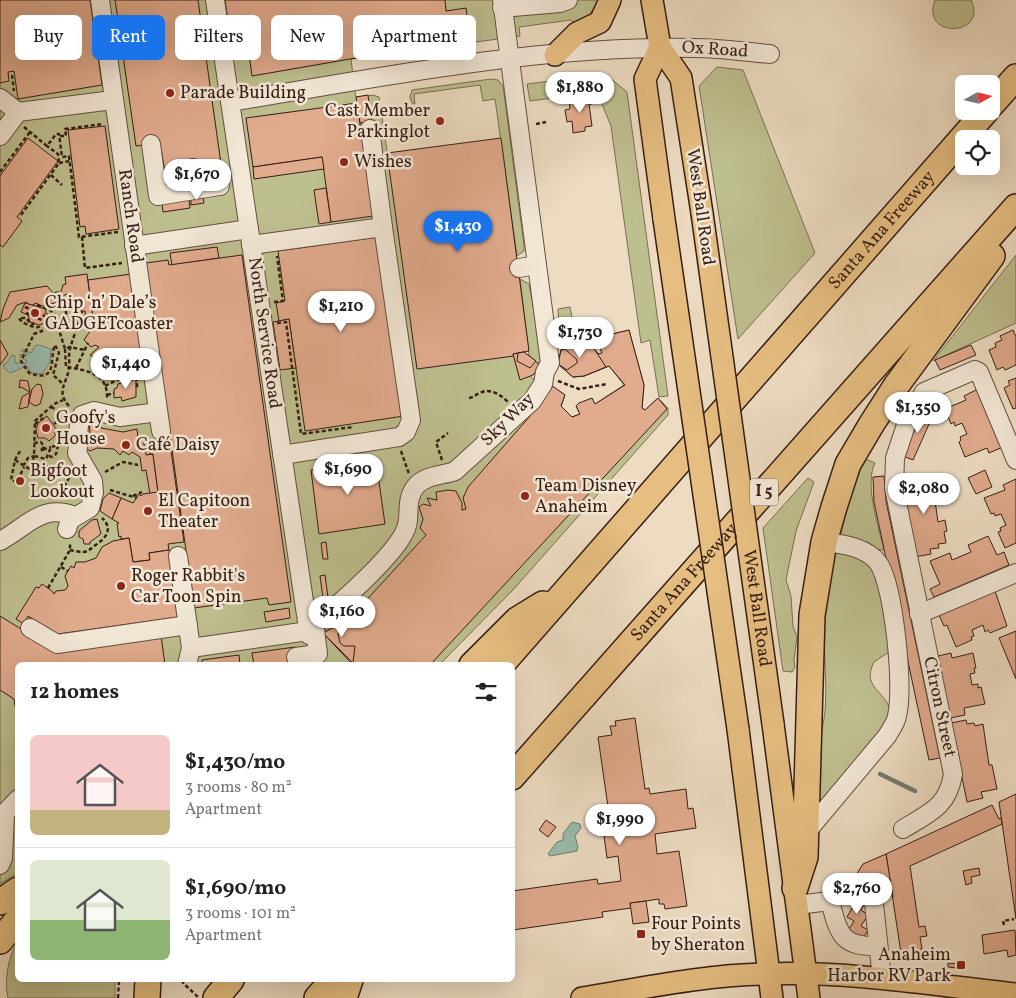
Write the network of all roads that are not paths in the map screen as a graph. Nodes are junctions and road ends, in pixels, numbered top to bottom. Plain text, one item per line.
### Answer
1 (100, 0) edge
2 (215, 0) edge
3 (568, 0) edge
4 (610, 0) edge
5 (652, 0) edge
6 (502, 4) edge
7 (660, 47) junction
8 (770, 54) dead end
9 (554, 55) junction
10 (509, 60) junction
11 (1016, 77) edge
12 (1000, 95) edge
13 (0, 98) edge
14 (114, 100) junction
15 (230, 102) junction
16 (15, 116) junction
17 (978, 120) edge
18 (370, 129) dead end
19 (0, 136) edge
20 (150, 144) dead end
21 (193, 168) dead end
22 (242, 184) junction
23 (219, 186) junction
24 (1016, 207) edge
25 (1016, 224) edge
26 (383, 226) junction
27 (250, 237) junction
28 (131, 254) junction
29 (537, 265) junction
30 (519, 268) dead end
31 (158, 412) junction
32 (161, 431) dead end
33 (1014, 449) edge
34 (282, 455) junction
35 (0, 541) edge
36 (824, 542) junction
37 (178, 556) dead end
38 (1016, 573) edge
39 (564, 592) junction
40 (919, 614) junction
41 (188, 625) junction
42 (30, 628) dead end
43 (308, 631) junction
44 (189, 657) edge
45 (307, 659) edge
46 (475, 662) edge
47 (504, 662) edge
48 (900, 663) junction
49 (911, 708) dead end
50 (515, 774) edge
51 (15, 802) edge
52 (3, 816) edge
53 (903, 829) dead end
54 (805, 834) junction
55 (0, 865) edge
56 (15, 892) edge
57 (796, 897) junction
58 (830, 901) junction
59 (0, 902) edge
60 (15, 923) edge
61 (0, 941) edge
62 (878, 946) junction
63 (768, 974) junction
64 (806, 974) junction
65 (882, 979) junction
66 (148, 982) edge
67 (229, 982) edge
68 (331, 982) edge
69 (349, 982) edge
70 (1016, 994) edge
71 (147, 998) edge
72 (216, 998) edge
73 (317, 998) edge
74 (344, 998) edge
75 (582, 998) edge
76 (772, 998) edge
77 (809, 998) edge

1 - 14 street, Ranch Road
2 - 15 street, North Service Road
3 - 6 street
4 - 9 main road
5 - 7 main road, West Ball Road
6 - 10 street, Sky Way
7 - 8 street, Ox Road
7 - 9 street, Ox Road
7 - 57 main road, West Ball Road, bridge
7 - 63 main road, West Ball Road, bridge
9 - 10 street, Ox Road
10 - 15 street, Ox Road
10 - 29 street, Sky Way
11 - 12 highway
13 - 16 street
14 - 16 street
14 - 28 street, Ranch Road
15 - 22 street, North Service Road
16 - 19 street
17 - 39 highway, Santa Ana Freeway
18 - 26 street
20 - 23 street
21 - 23 street
22 - 23 street
22 - 27 street, North Service Road
24 - 50 highway, Santa Ana Freeway / I 5
25 - 36 highway
26 - 27 street
26 - 34 street
27 - 28 street
27 - 34 street, North Service Road
28 - 31 street, Ranch Road
29 - 30 street
29 - 45 street, Sky Way
31 - 32 street, Ranch Road
31 - 35 street
33 - 40 street, Citron Street
34 - 43 street, North Service Road
36 - 48 street
36 - 54 highway
37 - 41 street
38 - 40 street
39 - 46 highway
39 - 47 highway, Santa Ana Freeway
40 - 53 street, Citron Street
41 - 42 street
41 - 44 street
43 - 44 street
43 - 45 street, North Service Road
48 - 49 street
48 - 54 street
51 - 52 street
52 - 55 street
54 - 57 highway
56 - 59 highway
57 - 58 street
57 - 64 main road, West Ball Road
58 - 62 street
58 - 62 street
60 - 61 highway
62 - 65 street
63 - 64 main road
63 - 75 main road
63 - 76 main road, West Ball Road
64 - 65 main road
64 - 77 main road, West Ball Road
65 - 70 main road
66 - 71 highway
67 - 72 highway
68 - 73 highway
69 - 74 highway

